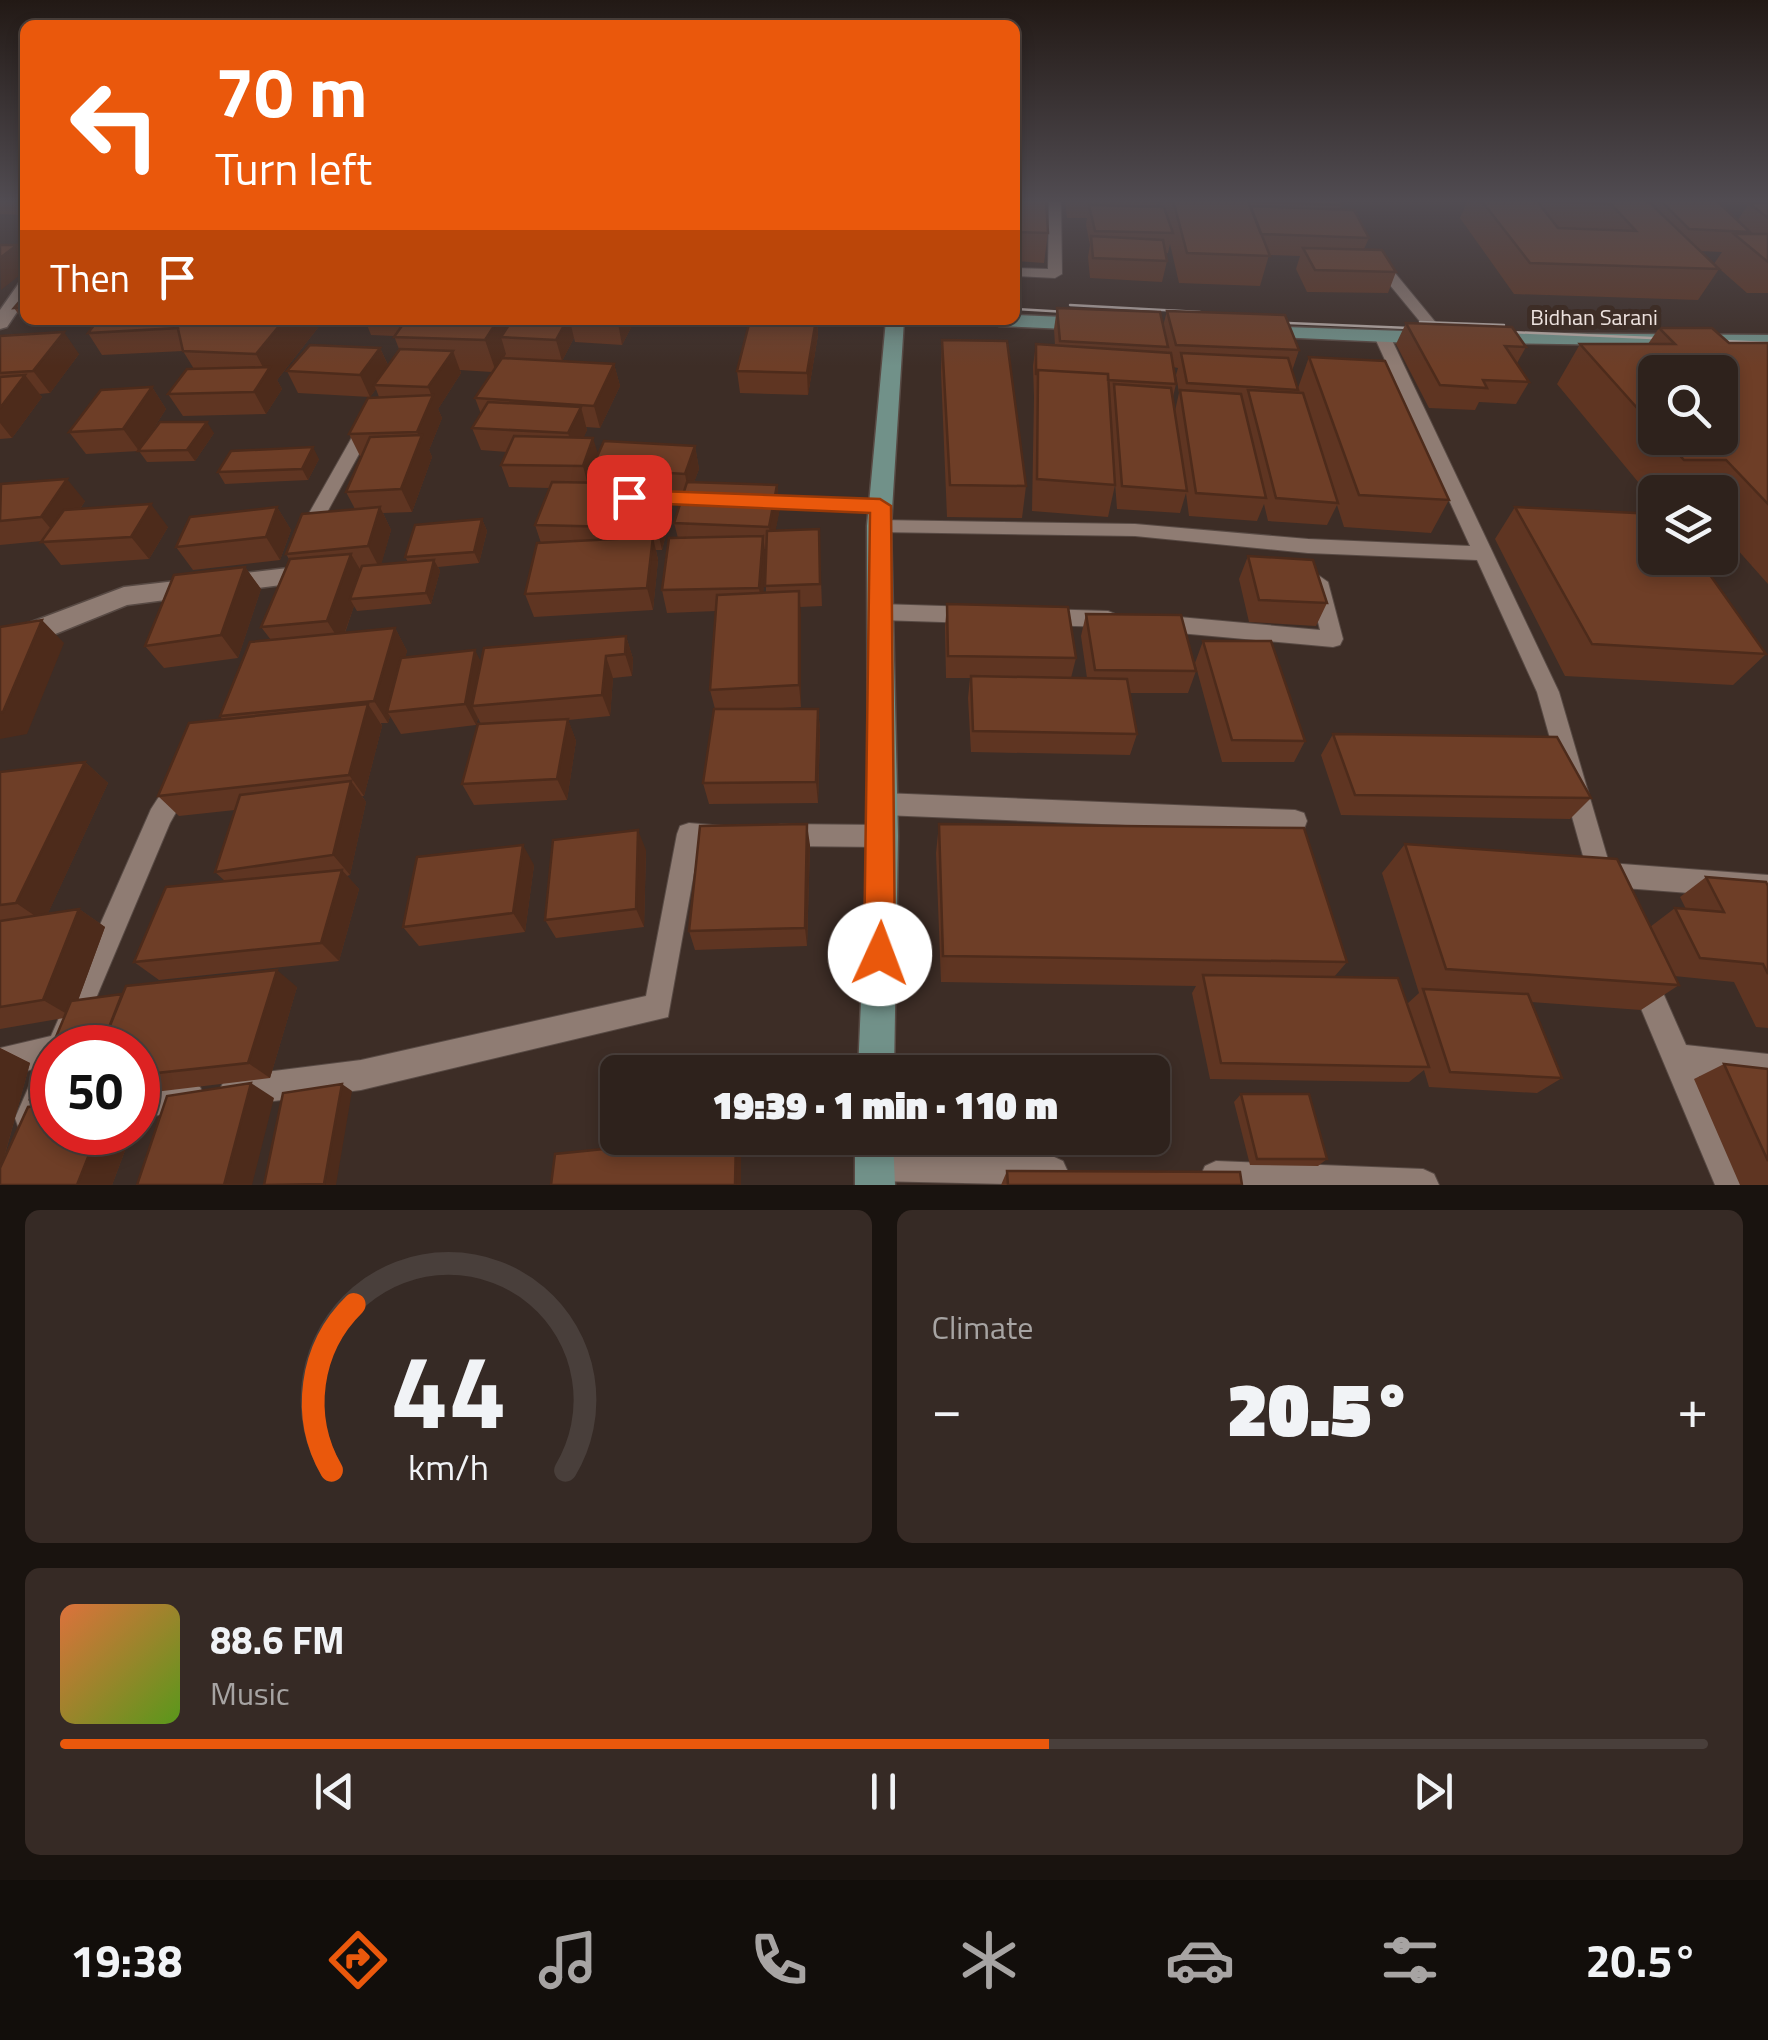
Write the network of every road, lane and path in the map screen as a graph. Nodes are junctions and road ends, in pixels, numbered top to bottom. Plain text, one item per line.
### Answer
1 (1055, 255) edge
2 (1373, 255) edge
3 (1020, 272) edge
4 (20, 295) edge
5 (1020, 321) edge
6 (0, 322) edge
7 (895, 325) edge
8 (1107, 325) edge
9 (1232, 331) edge
10 (1382, 336) junction
11 (1442, 338) junction
12 (1767, 342) edge
13 (378, 408) edge
14 (727, 501) edge
15 (880, 516) junction
16 (1308, 546) junction
17 (1483, 553) junction
18 (285, 585) joint
19 (880, 612) junction
20 (991, 616) edge
21 (1028, 617) edge
22 (0, 638) edge
23 (190, 765) edge
24 (883, 804) junction
25 (1295, 821) dead end
26 (883, 836) junction
27 (1598, 874) junction
28 (1768, 888) edge
29 (1612, 907) edge
30 (1634, 958) edge
31 (70, 1025) edge
32 (877, 1055) edge
33 (30, 1056) edge
34 (1677, 1058) junction
35 (0, 1064) edge
36 (1768, 1069) edge
37 (160, 1101) edge
38 (875, 1163) edge
39 (1091, 1173) edge
40 (1190, 1176) edge
41 (1423, 1185) edge
42 (1731, 1185) edge

1 - 3 lane
2 - 11 lane
4 - 6 street
5 - 8 main road
7 - 15 main road
9 - 10 main road, Bidhan Sarani
10 - 11 main road, Bidhan Sarani
10 - 17 lane
11 - 12 main road, Bidhan Sarani
13 - 18 lane
14 - 15 lane
15 - 16 lane
15 - 19 main road
16 - 17 lane
16 - 21 lane
17 - 27 lane
18 - 22 street
19 - 20 lane
19 - 24 main road
23 - 31 lane
24 - 25 lane
24 - 26 main road
26 - 32 main road
26 - 37 lane
27 - 28 lane
27 - 29 lane
30 - 34 lane
33 - 35 lane
34 - 36 lane
34 - 42 lane
38 - 39 lane
40 - 41 lane

